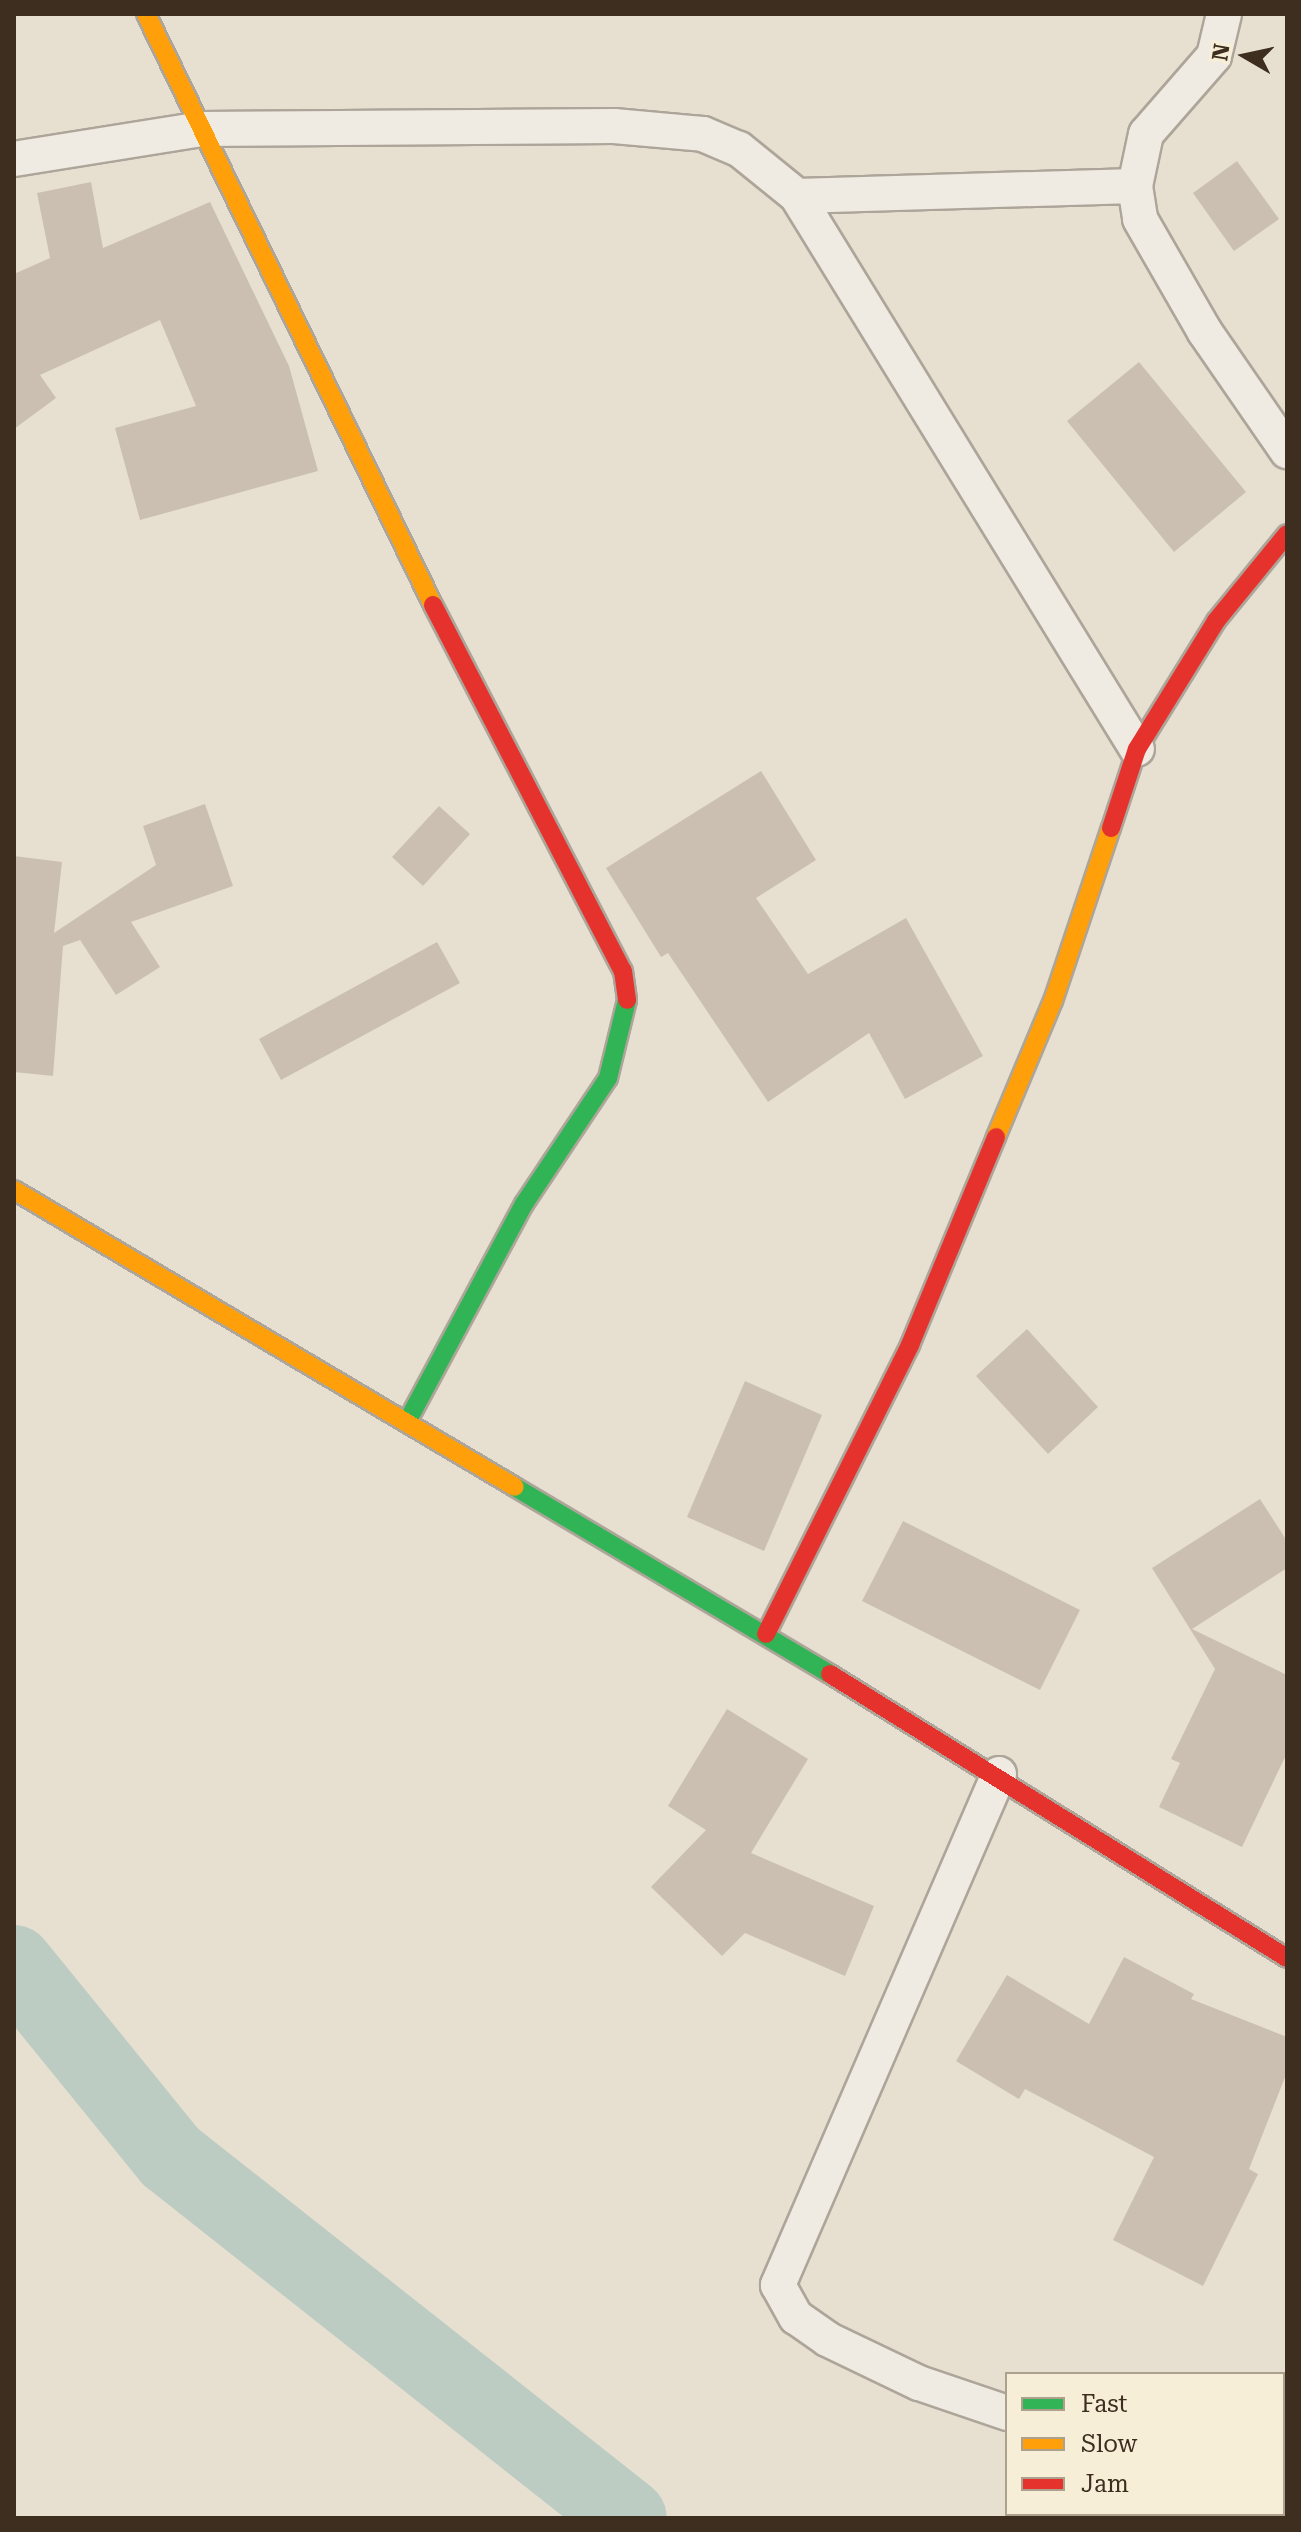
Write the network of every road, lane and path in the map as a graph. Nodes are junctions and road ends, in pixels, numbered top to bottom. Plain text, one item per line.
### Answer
1 (146, 14) edge
2 (1224, 14) edge
3 (201, 129) junction
4 (14, 159) edge
5 (1135, 186) junction
6 (797, 196) junction
7 (1287, 451) edge
8 (1287, 534) edge
9 (1137, 749) junction
10 (14, 1190) edge
11 (408, 1420) junction
12 (766, 1634) junction
13 (999, 1774) junction
14 (1287, 1958) edge
15 (1005, 2412) edge

1 - 3 street
2 - 5 street
3 - 4 street
3 - 6 street
3 - 11 street
5 - 6 street
5 - 7 street
6 - 9 street
8 - 9 street
9 - 12 street
10 - 11 street
11 - 12 street
12 - 13 street
13 - 14 street
13 - 15 street

